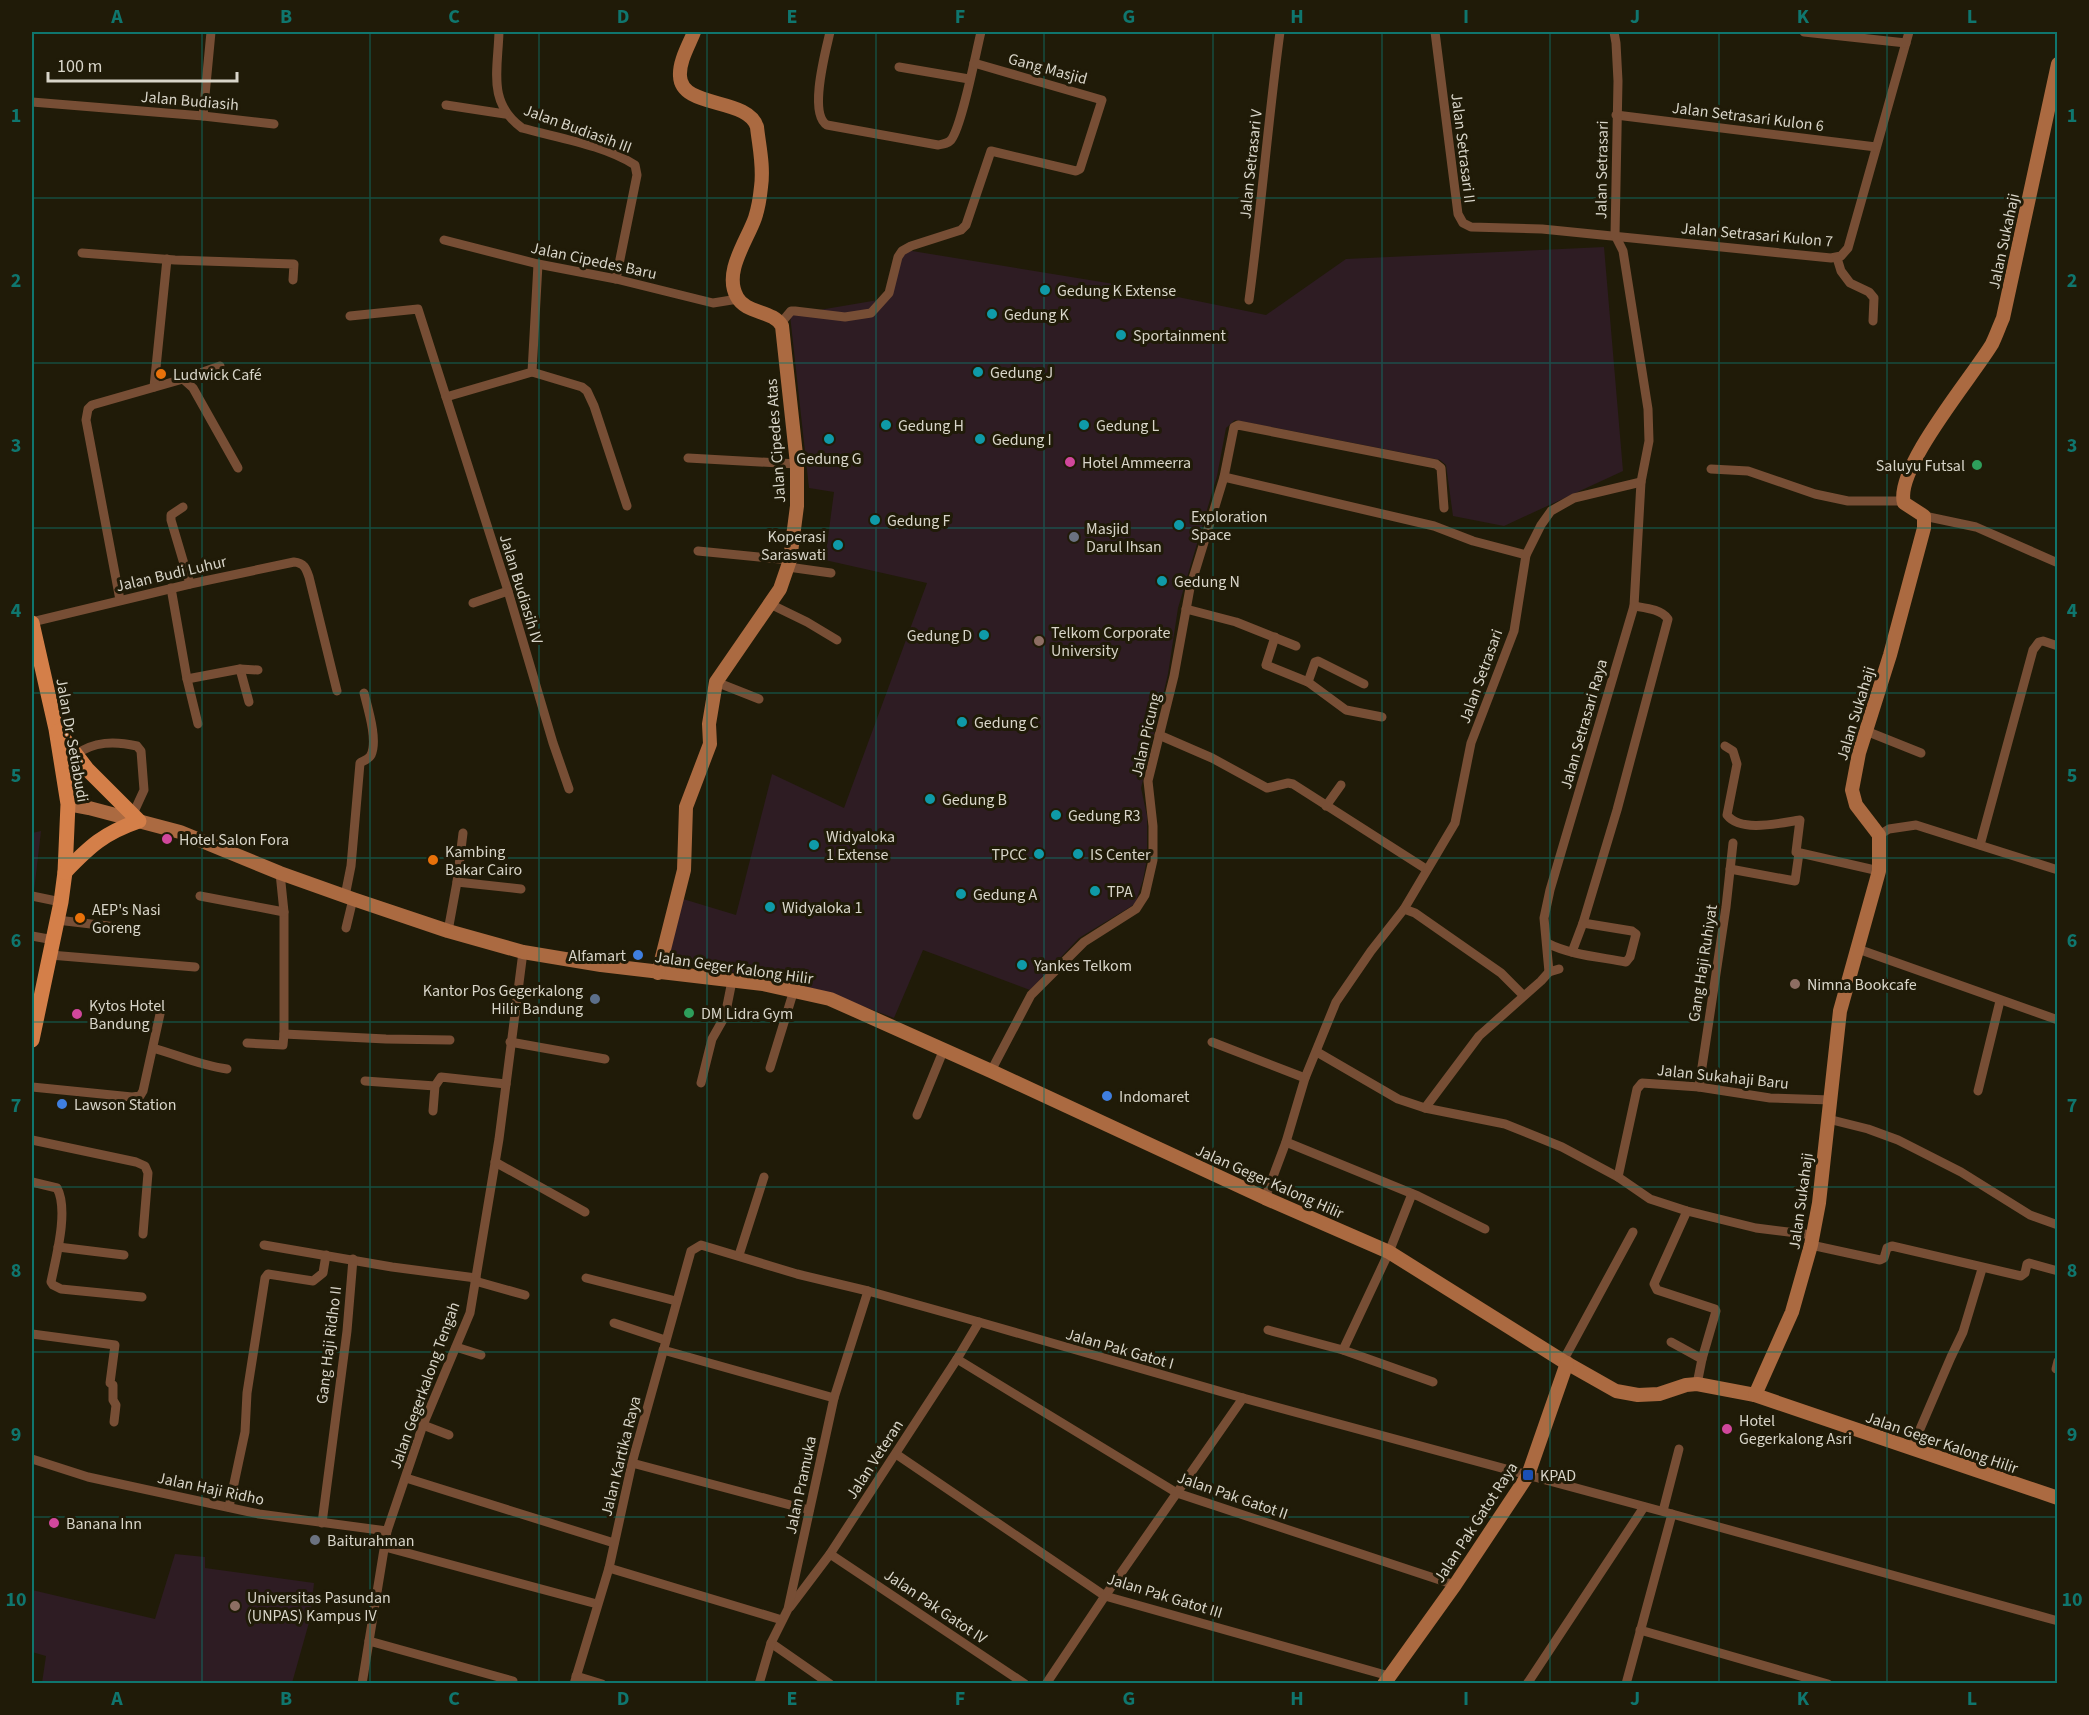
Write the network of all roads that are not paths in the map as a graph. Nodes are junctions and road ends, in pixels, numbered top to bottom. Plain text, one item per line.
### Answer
1 (211, 32) edge
2 (499, 32) edge
3 (694, 32) edge
4 (830, 32) edge
5 (981, 32) edge
6 (1280, 32) edge
7 (1435, 32) edge
8 (1614, 32) edge
9 (1804, 32) edge
10 (1909, 32) edge
11 (1906, 43) junction
12 (974, 63) junction
13 (2058, 64) edge
14 (899, 67) dead end
15 (969, 79) junction
16 (32, 102) edge
17 (446, 105) dead end
18 (505, 114) junction
19 (1616, 115) junction
20 (203, 116) junction
21 (274, 124) dead end
22 (1876, 147) junction
23 (1615, 235) junction
24 (444, 240) dead end
25 (82, 253) dead end
26 (1837, 258) junction
27 (167, 259) junction
28 (538, 264) junction
29 (616, 279) junction
30 (293, 280) dead end
31 (738, 299) junction
32 (1249, 300) dead end
33 (350, 316) dead end
34 (1873, 321) dead end
35 (781, 323) junction
36 (220, 366) dead end
37 (532, 372) junction
38 (183, 379) junction
39 (154, 387) junction
40 (446, 397) junction
41 (688, 458) dead end
42 (797, 464) junction
43 (238, 468) dead end
44 (1711, 470) dead end
45 (1224, 477) junction
46 (1641, 482) junction
47 (1903, 501) junction
48 (183, 507) dead end
49 (627, 507) dead end
50 (1444, 508) dead end
51 (1924, 516) junction
52 (698, 551) dead end
53 (1526, 555) junction
54 (2058, 563) edge
55 (789, 564) junction
56 (831, 573) dead end
57 (190, 584) junction
58 (171, 588) junction
59 (508, 591) junction
60 (120, 600) junction
61 (473, 603) dead end
62 (770, 604) junction
63 (1634, 606) junction
64 (1186, 609) junction
65 (32, 623) edge
66 (1275, 637) junction
67 (837, 640) dead end
68 (1296, 646) dead end
69 (2058, 646) edge
70 (35, 650) edge
71 (240, 669) junction
72 (258, 670) dead end
73 (187, 679) junction
74 (716, 682) junction
75 (1308, 682) junction
76 (1364, 684) dead end
77 (337, 691) dead end
78 (364, 693) dead end
79 (759, 699) dead end
80 (249, 702) dead end
81 (1382, 717) dead end
82 (198, 724) dead end
83 (56, 729) junction
84 (1866, 730) junction
85 (1159, 735) junction
86 (1725, 746) dead end
87 (1921, 753) dead end
88 (75, 755) junction
89 (1341, 785) dead end
90 (569, 789) dead end
91 (68, 804) junction
92 (1326, 806) junction
93 (136, 818) junction
94 (463, 833) dead end
95 (1879, 835) junction
96 (1733, 843) dead end
97 (1980, 845) junction
98 (1798, 853) junction
99 (1730, 869) junction
100 (1426, 870) junction
101 (2058, 870) edge
102 (1879, 871) junction
103 (65, 872) junction
104 (280, 873) junction
105 (457, 882) junction
106 (522, 889) dead end
107 (32, 896) edge
108 (200, 896) dead end
109 (349, 898) junction
110 (61, 902) junction
111 (1404, 909) junction
112 (284, 912) junction
113 (57, 920) junction
114 (1583, 923) junction
115 (125, 928) dead end
116 (346, 928) dead end
117 (447, 932) junction
118 (32, 936) edge
119 (1547, 943) junction
120 (52, 948) junction
121 (1858, 949) junction
122 (523, 952) junction
123 (1572, 952) junction
124 (195, 967) dead end
125 (1559, 969) dead end
126 (1549, 972) junction
127 (658, 973) junction
128 (732, 981) junction
129 (794, 990) junction
130 (1523, 995) junction
131 (2000, 1001) junction
132 (35, 1007) edge
133 (160, 1014) dead end
134 (2058, 1020) edge
135 (284, 1034) junction
136 (32, 1040) edge
137 (450, 1040) dead end
138 (510, 1042) junction
139 (1212, 1042) dead end
140 (247, 1043) dead end
141 (153, 1048) junction
142 (944, 1049) junction
143 (1317, 1052) junction
144 (604, 1059) dead end
145 (770, 1068) dead end
146 (227, 1069) dead end
147 (991, 1071) junction
148 (1305, 1078) junction
149 (365, 1080) dead end
150 (701, 1083) dead end
151 (506, 1084) junction
152 (435, 1086) junction
153 (32, 1087) edge
154 (1699, 1087) junction
155 (1978, 1091) dead end
156 (1831, 1100) junction
157 (1425, 1108) junction
158 (433, 1111) dead end
159 (917, 1115) dead end
160 (1828, 1119) junction
161 (32, 1140) edge
162 (1286, 1142) junction
163 (495, 1162) junction
164 (764, 1177) dead end
165 (1618, 1178) junction
166 (32, 1182) edge
167 (1412, 1194) junction
168 (1265, 1198) junction
169 (1687, 1211) junction
170 (585, 1212) dead end
171 (2058, 1225) edge
172 (1485, 1229) dead end
173 (1633, 1232) dead end
174 (143, 1234) dead end
175 (1812, 1240) junction
176 (264, 1245) dead end
177 (705, 1245) joint
178 (58, 1247) junction
179 (1389, 1252) junction
180 (124, 1255) dead end
181 (326, 1255) junction
182 (740, 1255) junction
183 (353, 1259) junction
184 (1982, 1269) dead end
185 (2058, 1271) edge
186 (586, 1278) dead end
187 (475, 1280) junction
188 (868, 1291) junction
189 (525, 1295) dead end
190 (142, 1296) dead end
191 (676, 1301) junction
192 (979, 1322) junction
193 (614, 1323) dead end
194 (1268, 1330) dead end
195 (32, 1334) edge
196 (665, 1340) junction
197 (1671, 1342) dead end
198 (456, 1347) junction
199 (663, 1350) junction
200 (1343, 1350) junction
201 (481, 1355) dead end
202 (957, 1359) junction
203 (1702, 1359) junction
204 (1565, 1362) junction
205 (1433, 1382) dead end
206 (1697, 1384) junction
207 (1755, 1395) junction
208 (834, 1398) junction
209 (1243, 1398) junction
210 (114, 1422) dead end
211 (423, 1425) junction
212 (449, 1435) dead end
213 (1679, 1449) dead end
214 (1911, 1450) junction
215 (896, 1454) junction
216 (32, 1459) edge
217 (632, 1463) junction
218 (1528, 1475) junction
219 (406, 1478) junction
220 (1177, 1493) junction
221 (2058, 1498) edge
222 (229, 1507) junction
223 (1644, 1507) junction
224 (809, 1510) junction
225 (1667, 1513) junction
226 (322, 1523) junction
227 (387, 1531) junction
228 (614, 1543) junction
229 (385, 1547) junction
230 (830, 1554) junction
231 (609, 1568) junction
232 (1455, 1585) junction
233 (1105, 1596) junction
234 (597, 1604) junction
235 (789, 1609) junction
236 (782, 1620) junction
237 (2058, 1621) edge
238 (1640, 1630) junction
239 (369, 1641) junction
240 (771, 1643) junction
241 (575, 1680) edge
242 (1387, 1680) edge
243 (513, 1681) dead end
244 (362, 1683) edge
245 (602, 1683) edge
246 (759, 1683) edge
247 (830, 1683) edge
248 (1025, 1683) edge
249 (1046, 1683) edge
250 (1527, 1683) edge
251 (1626, 1683) edge
252 (1828, 1683) edge

1 - 20 street
2 - 18 street, Jalan Budiasih III
3 - 31 street
4 - 15 street
5 - 12 street
6 - 32 street, Jalan Setrasari V
7 - 23 street, Jalan Setrasari II
8 - 19 street, Jalan Setrasari
9 - 11 street
10 - 11 street, Jalan Setrasari Kulon 7
11 - 22 street, Jalan Setrasari Kulon 7
12 - 15 street
12 - 35 street, Gang Masjid
13 - 47 street, Jalan Sukahaji
14 - 15 street
16 - 20 street, Jalan Budiasih
17 - 18 street, Jalan Budiasih III
18 - 29 street, Jalan Budiasih III
19 - 22 street, Jalan Setrasari Kulon 6
19 - 23 street, Jalan Setrasari
20 - 21 street, Jalan Budiasih
22 - 26 street, Jalan Setrasari Kulon 7
23 - 26 street, Jalan Setrasari Kulon 7
23 - 46 street, Jalan Setrasari
24 - 28 street, Jalan Cipedes Baru
25 - 27 street
26 - 34 street
27 - 30 street
27 - 39 street
28 - 29 street, Jalan Cipedes Baru
28 - 37 street
29 - 31 street, Jalan Cipedes Baru
31 - 35 street
33 - 40 street, Jalan Budiasih IV
35 - 42 street, Jalan Cipedes Atas
36 - 38 street
37 - 40 street
37 - 49 street
38 - 39 street
38 - 43 street
39 - 60 street
40 - 59 street, Jalan Budiasih IV
41 - 42 street
42 - 55 street, Jalan Cipedes Atas
44 - 47 street
45 - 50 street, Jalan Picung
45 - 53 street
45 - 64 street, Jalan Picung
46 - 53 street, Jalan Setrasari
46 - 63 street, Jalan Setrasari Raya
47 - 51 street
48 - 57 street
51 - 54 street
51 - 84 street, Jalan Sukahaji
52 - 55 street
53 - 100 street, Jalan Setrasari
55 - 56 street
55 - 62 street, Jalan Cipedes Atas
57 - 58 street, Jalan Budi Luhur
57 - 77 street, Jalan Budi Luhur
58 - 60 street, Jalan Budi Luhur
58 - 73 street
59 - 61 street
59 - 90 street, Jalan Budiasih IV
60 - 65 street, Jalan Budi Luhur
62 - 67 street
62 - 74 street, Jalan Cipedes Atas
63 - 114 street
63 - 119 street, Jalan Setrasari Raya
64 - 66 street
64 - 85 street, Jalan Picung
65 - 70 main road, Jalan Dr. Setiabudi
66 - 68 street
66 - 75 street
69 - 97 street
70 - 83 main road, Jalan Dr. Setiabudi
71 - 72 street
71 - 73 street
71 - 80 street
73 - 82 street
74 - 79 street
74 - 127 street, Jalan Cipedes Atas
75 - 76 street
75 - 81 street
78 - 109 street
83 - 88 main road
83 - 91 main road, Jalan Dr. Setiabudi
84 - 87 street
84 - 95 street, Jalan Sukahaji
85 - 92 street
85 - 147 street, Jalan Picung
86 - 98 street
88 - 93 main road
88 - 93 street
89 - 92 street
91 - 93 street, Jalan Geger Kalong Hilir
91 - 103 main road, Jalan Dr. Setiabudi
92 - 100 street
93 - 103 main road
93 - 104 street, Jalan Geger Kalong Hilir
94 - 105 street
95 - 97 street
95 - 102 street, Jalan Sukahaji
96 - 99 street, Gang Haji Ruhiyat
97 - 101 street
98 - 99 street
98 - 102 street
99 - 154 street, Gang Haji Ruhiyat
100 - 111 street, Jalan Setrasari
102 - 121 street, Jalan Sukahaji
103 - 110 main road, Jalan Dr. Setiabudi
104 - 109 street, Jalan Geger Kalong Hilir
104 - 112 street
105 - 106 street
105 - 117 street
107 - 110 street
108 - 112 street
109 - 116 street
109 - 117 street, Jalan Geger Kalong Hilir
110 - 113 main road, Jalan Dr. Setiabudi
111 - 130 street
111 - 143 street, Jalan Setrasari
112 - 135 street
113 - 115 street
113 - 120 main road, Jalan Dr. Setiabudi
114 - 123 street
114 - 123 street
117 - 122 street, Jalan Geger Kalong Hilir
118 - 120 street
119 - 123 street
119 - 126 street, Jalan Setrasari Raya
120 - 124 street
120 - 132 main road, Jalan Dr. Setiabudi
121 - 131 street
121 - 156 street, Jalan Sukahaji
122 - 127 street, Jalan Geger Kalong Hilir
122 - 138 street, Jalan Gegerkalong Tengah
125 - 126 street
126 - 130 street
127 - 128 street, Jalan Geger Kalong Hilir
128 - 129 street, Jalan Geger Kalong Hilir
128 - 150 street
129 - 142 street, Jalan Geger Kalong Hilir
129 - 145 street
130 - 157 street
131 - 134 street
131 - 155 street
132 - 136 main road, Jalan Dr. Setiabudi
133 - 141 street
135 - 137 street
135 - 140 street
138 - 144 street
138 - 151 street, Jalan Gegerkalong Tengah
139 - 148 street
141 - 146 street
141 - 153 street
142 - 147 street, Jalan Geger Kalong Hilir
142 - 159 street
143 - 148 street, Jalan Setrasari
143 - 157 street
147 - 168 street, Jalan Geger Kalong Hilir
148 - 162 street, Jalan Setrasari
149 - 152 street
151 - 152 street
151 - 163 street, Jalan Gegerkalong Tengah
152 - 158 street
154 - 156 street, Jalan Sukahaji Baru
154 - 165 street, Jalan Sukahaji Baru
156 - 160 street, Jalan Sukahaji
157 - 165 street
160 - 171 street
160 - 175 street, Jalan Sukahaji
161 - 174 street
162 - 167 street
162 - 168 street, Jalan Setrasari
163 - 170 street
163 - 187 street, Jalan Gegerkalong Tengah
164 - 182 street
165 - 169 street
166 - 178 street
167 - 172 street
167 - 179 street
168 - 179 street, Jalan Geger Kalong Hilir
169 - 175 street
169 - 203 street
173 - 204 street
175 - 185 street
175 - 207 street, Jalan Sukahaji
176 - 181 street
177 - 182 street, Jalan Pak Gatot I
177 - 191 street, Jalan Kartika Raya
178 - 180 street
178 - 190 street
179 - 200 street
179 - 204 street, Jalan Geger Kalong Hilir
181 - 183 street
181 - 222 street
182 - 188 street, Jalan Pak Gatot I
183 - 187 street
183 - 226 street, Gang Haji Ridho II
184 - 214 street
186 - 191 street
187 - 189 street
187 - 198 street, Jalan Gegerkalong Tengah
188 - 192 street, Jalan Pak Gatot I
188 - 208 street, Jalan Pramuka
191 - 196 street, Jalan Kartika Raya
192 - 202 street, Jalan Veteran
192 - 209 street, Jalan Pak Gatot I
193 - 196 street
194 - 200 street
195 - 210 street
196 - 199 street, Jalan Kartika Raya
197 - 203 street
198 - 201 street
198 - 211 street, Jalan Gegerkalong Tengah
199 - 208 street
199 - 217 street, Jalan Kartika Raya
200 - 205 street
202 - 215 street, Jalan Veteran
202 - 220 street, Jalan Pak Gatot II
203 - 206 street
204 - 206 street, Jalan Geger Kalong Hilir
204 - 218 street, Jalan Pak Gatot Raya
206 - 207 street, Jalan Geger Kalong Hilir
207 - 214 street, Jalan Geger Kalong Hilir
208 - 224 street, Jalan Pramuka
209 - 218 street, Jalan Pak Gatot I
209 - 220 street
211 - 212 street
211 - 219 street, Jalan Gegerkalong Tengah
213 - 225 street
214 - 221 street, Jalan Geger Kalong Hilir
215 - 230 street, Jalan Veteran
215 - 233 street, Jalan Pak Gatot III
216 - 222 street, Jalan Haji Ridho
217 - 224 street
217 - 228 street, Jalan Kartika Raya
218 - 223 street, Jalan Pak Gatot I
218 - 232 street, Jalan Pak Gatot Raya
219 - 227 street, Jalan Gegerkalong Tengah
219 - 228 street
220 - 232 street, Jalan Pak Gatot II
220 - 233 street
222 - 226 street, Jalan Haji Ridho
223 - 225 street, Jalan Pak Gatot I
223 - 250 street
224 - 235 street, Jalan Pramuka
225 - 237 street, Jalan Pak Gatot I
225 - 238 street
226 - 227 street, Jalan Haji Ridho
227 - 229 street, Jalan Gegerkalong Tengah
228 - 231 street, Jalan Kartika Raya
229 - 234 street
229 - 239 street, Jalan Gegerkalong Tengah
230 - 235 street, Jalan Veteran
230 - 248 street, Jalan Pak Gatot IV
231 - 234 street, Jalan Kartika Raya
231 - 236 street
232 - 242 street, Jalan Pak Gatot Raya
233 - 242 street, Jalan Pak Gatot III
233 - 249 street
234 - 241 street, Jalan Kartika Raya
235 - 236 street, Jalan Pramuka
236 - 240 street, Jalan Pramuka
238 - 251 street
238 - 252 street
239 - 243 street
239 - 244 street, Jalan Gegerkalong Tengah
240 - 246 street, Jalan Pramuka
240 - 247 street
241 - 245 street

